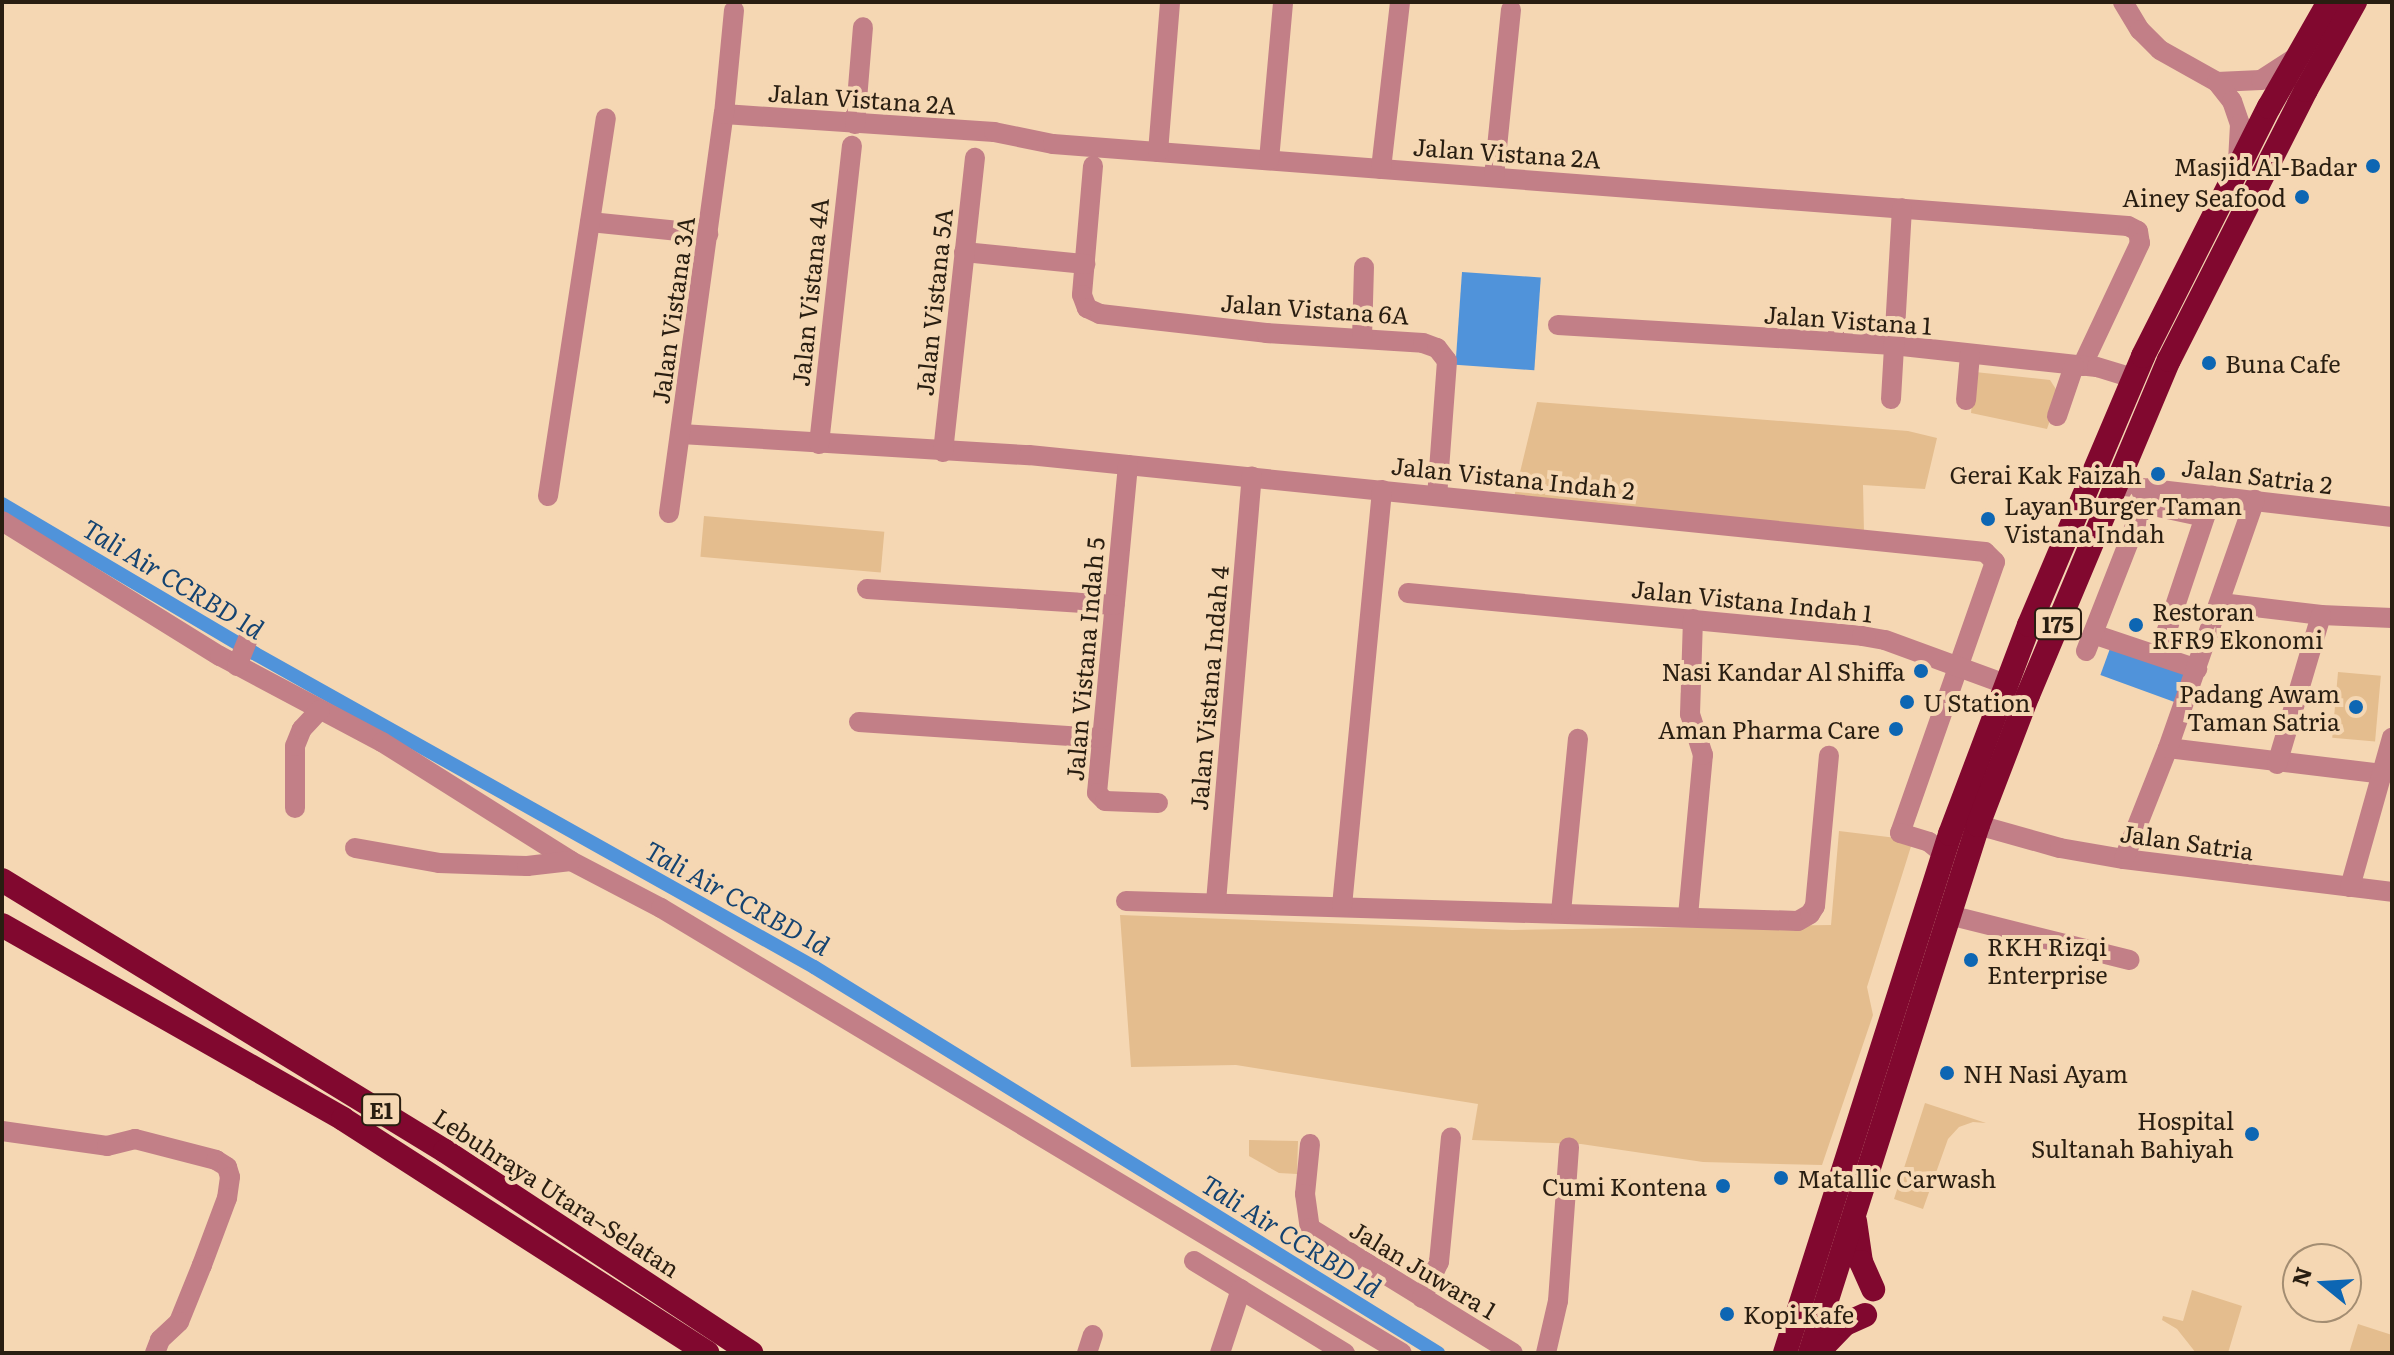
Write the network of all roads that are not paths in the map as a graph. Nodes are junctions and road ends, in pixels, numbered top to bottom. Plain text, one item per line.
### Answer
1 (1170, 2) edge
2 (1283, 2) edge
3 (1400, 2) edge
4 (2123, 2) edge
5 (2329, 2) edge
6 (2355, 2) edge
7 (734, 10) dead end
8 (1511, 10) dead end
9 (863, 27) dead end
10 (2298, 56) junction
11 (2217, 82) junction
12 (724, 114) junction
13 (606, 118) dead end
14 (855, 124) junction
15 (852, 146) dead end
16 (1158, 152) junction
17 (975, 158) dead end
18 (1269, 160) junction
19 (1093, 166) dead end
20 (1381, 169) junction
21 (1494, 177) junction
22 (2231, 181) junction
23 (1902, 208) junction
24 (590, 222) junction
25 (708, 234) junction
26 (964, 252) junction
27 (1085, 264) junction
28 (1364, 267) dead end
29 (1558, 325) dead end
30 (1362, 338) junction
31 (1893, 345) junction
32 (1970, 355) junction
33 (2078, 366) junction
34 (2133, 378) junction
35 (1891, 399) dead end
36 (1966, 400) dead end
37 (2057, 416) dead end
38 (681, 434) junction
39 (819, 444) junction
40 (943, 452) junction
41 (1128, 465) junction
42 (1252, 477) junction
43 (2116, 485) junction
44 (1382, 490) junction
45 (548, 496) dead end
46 (1437, 496) junction
47 (2147, 496) junction
48 (2212, 496) junction
49 (2255, 500) junction
50 (669, 513) dead end
51 (2205, 517) junction
52 (2392, 517) edge
53 (2, 521) edge
54 (867, 589) dead end
55 (1408, 593) dead end
56 (2221, 603) junction
57 (1114, 605) junction
58 (2321, 615) junction
59 (2392, 618) edge
60 (1693, 619) junction
61 (2159, 654) junction
62 (1958, 665) junction
63 (2197, 669) junction
64 (2005, 684) junction
65 (320, 710) junction
66 (859, 722) dead end
67 (1101, 738) junction
68 (2392, 738) edge
69 (1578, 739) dead end
70 (2168, 748) junction
71 (1829, 756) dead end
72 (2277, 764) junction
73 (2384, 774) junction
74 (1158, 803) dead end
75 (295, 808) dead end
76 (1978, 825) junction
77 (355, 848) dead end
78 (1944, 854) junction
79 (2124, 859) junction
80 (571, 861) junction
81 (2, 880) edge
82 (2350, 887) junction
83 (2392, 892) edge
84 (1126, 901) dead end
85 (1216, 902) junction
86 (1342, 906) junction
87 (1561, 912) junction
88 (1949, 915) junction
89 (1688, 916) junction
90 (2, 925) edge
91 (2129, 960) dead end
92 (2, 1131) edge
93 (1451, 1138) dead end
94 (1310, 1144) dead end
95 (1569, 1147) dead end
96 (1854, 1211) junction
97 (1194, 1261) dead end
98 (1822, 1272) junction
99 (1241, 1289) junction
100 (1873, 1289) dead end
101 (1422, 1298) junction
102 (1814, 1298) junction
103 (1865, 1315) dead end
104 (155, 1353) edge
105 (707, 1353) edge
106 (751, 1353) edge
107 (1220, 1353) edge
108 (1345, 1353) edge
109 (1402, 1353) edge
110 (1513, 1353) edge
111 (1546, 1353) edge
112 (1785, 1353) edge
113 (1810, 1353) edge
114 (1817, 1353) edge

1 - 16 street
2 - 18 street
3 - 20 street
4 - 11 street
5 - 10 highway, 175
6 - 43 highway, 175
7 - 12 street, Jalan Vistana 3A
8 - 21 street
9 - 14 street
10 - 11 street
10 - 22 highway, 175
11 - 22 street
12 - 14 street, Jalan Vistana 2A
12 - 25 street, Jalan Vistana 3A
13 - 24 street
14 - 16 street, Jalan Vistana 2A
15 - 39 street, Jalan Vistana 4A
16 - 18 street, Jalan Vistana 2A
17 - 26 street, Jalan Vistana 5A
18 - 20 street, Jalan Vistana 2A
19 - 27 street
20 - 21 street, Jalan Vistana 2A
21 - 23 street, Jalan Vistana 2A
22 - 34 highway, 175
23 - 31 street
23 - 33 street, Jalan Vistana 2A
24 - 25 street
24 - 45 street
25 - 38 street, Jalan Vistana 3A
26 - 27 street
26 - 40 street, Jalan Vistana 5A
27 - 30 street, Jalan Vistana 6A
28 - 30 street
29 - 31 street, Jalan Vistana 1
30 - 46 street, Jalan Vistana 6A
31 - 32 street, Jalan Vistana 1
31 - 35 street
32 - 33 street, Jalan Vistana 1
32 - 36 street
33 - 34 street, Jalan Vistana 1
33 - 37 street
34 - 64 highway, 175
38 - 39 street, Jalan Vistana Indah 2
38 - 50 street, Jalan Vistana 3A
39 - 40 street, Jalan Vistana Indah 2
40 - 41 street, Jalan Vistana Indah 2
41 - 42 street, Jalan Vistana Indah 2
41 - 57 street, Jalan Vistana Indah 5
42 - 44 street, Jalan Vistana Indah 2
42 - 85 street, Jalan Vistana Indah 4
43 - 47 street, Jalan Satria 2
43 - 76 highway, 175
44 - 46 street, Jalan Vistana Indah 2
44 - 86 street
46 - 62 street, Jalan Vistana Indah 2
47 - 48 street, Jalan Satria 2
47 - 51 street
47 - 61 street
48 - 49 street, Jalan Satria 2
48 - 51 street
49 - 52 street, Jalan Satria 2
49 - 56 street
51 - 61 street
53 - 65 street
54 - 57 street
55 - 60 street, Jalan Vistana Indah 1
56 - 58 street
56 - 63 street
57 - 67 street, Jalan Vistana Indah 5
58 - 59 street
58 - 72 street
60 - 62 street, Jalan Vistana Indah 1
60 - 89 street
61 - 63 street
62 - 64 street, Jalan Vistana Indah 1
62 - 78 street
63 - 70 street
64 - 78 highway, 175
65 - 75 street
65 - 80 street
66 - 67 street
67 - 74 street, Jalan Vistana Indah 5
68 - 73 street
69 - 87 street
70 - 72 street
70 - 79 street
71 - 89 street
72 - 73 street
73 - 82 street
76 - 79 street, Jalan Satria
76 - 88 highway, 175
77 - 80 street
78 - 98 highway, 175
79 - 82 street, Jalan Satria
80 - 109 street
81 - 106 highway, Lebuhraya Utara–Selatan / E1
82 - 83 street, Jalan Satria
84 - 85 street
85 - 86 street
86 - 87 street
87 - 89 street
88 - 91 street
88 - 96 highway, 175
90 - 105 highway, E1
92 - 104 street
93 - 101 street
94 - 101 street, Jalan Juwara 1
95 - 111 street
96 - 98 highway, 175
96 - 100 highway
97 - 99 street
98 - 102 highway, 175
99 - 107 street
99 - 108 street
101 - 110 street, Jalan Juwara 1
102 - 112 highway, 175
102 - 113 highway, 175
103 - 114 highway

